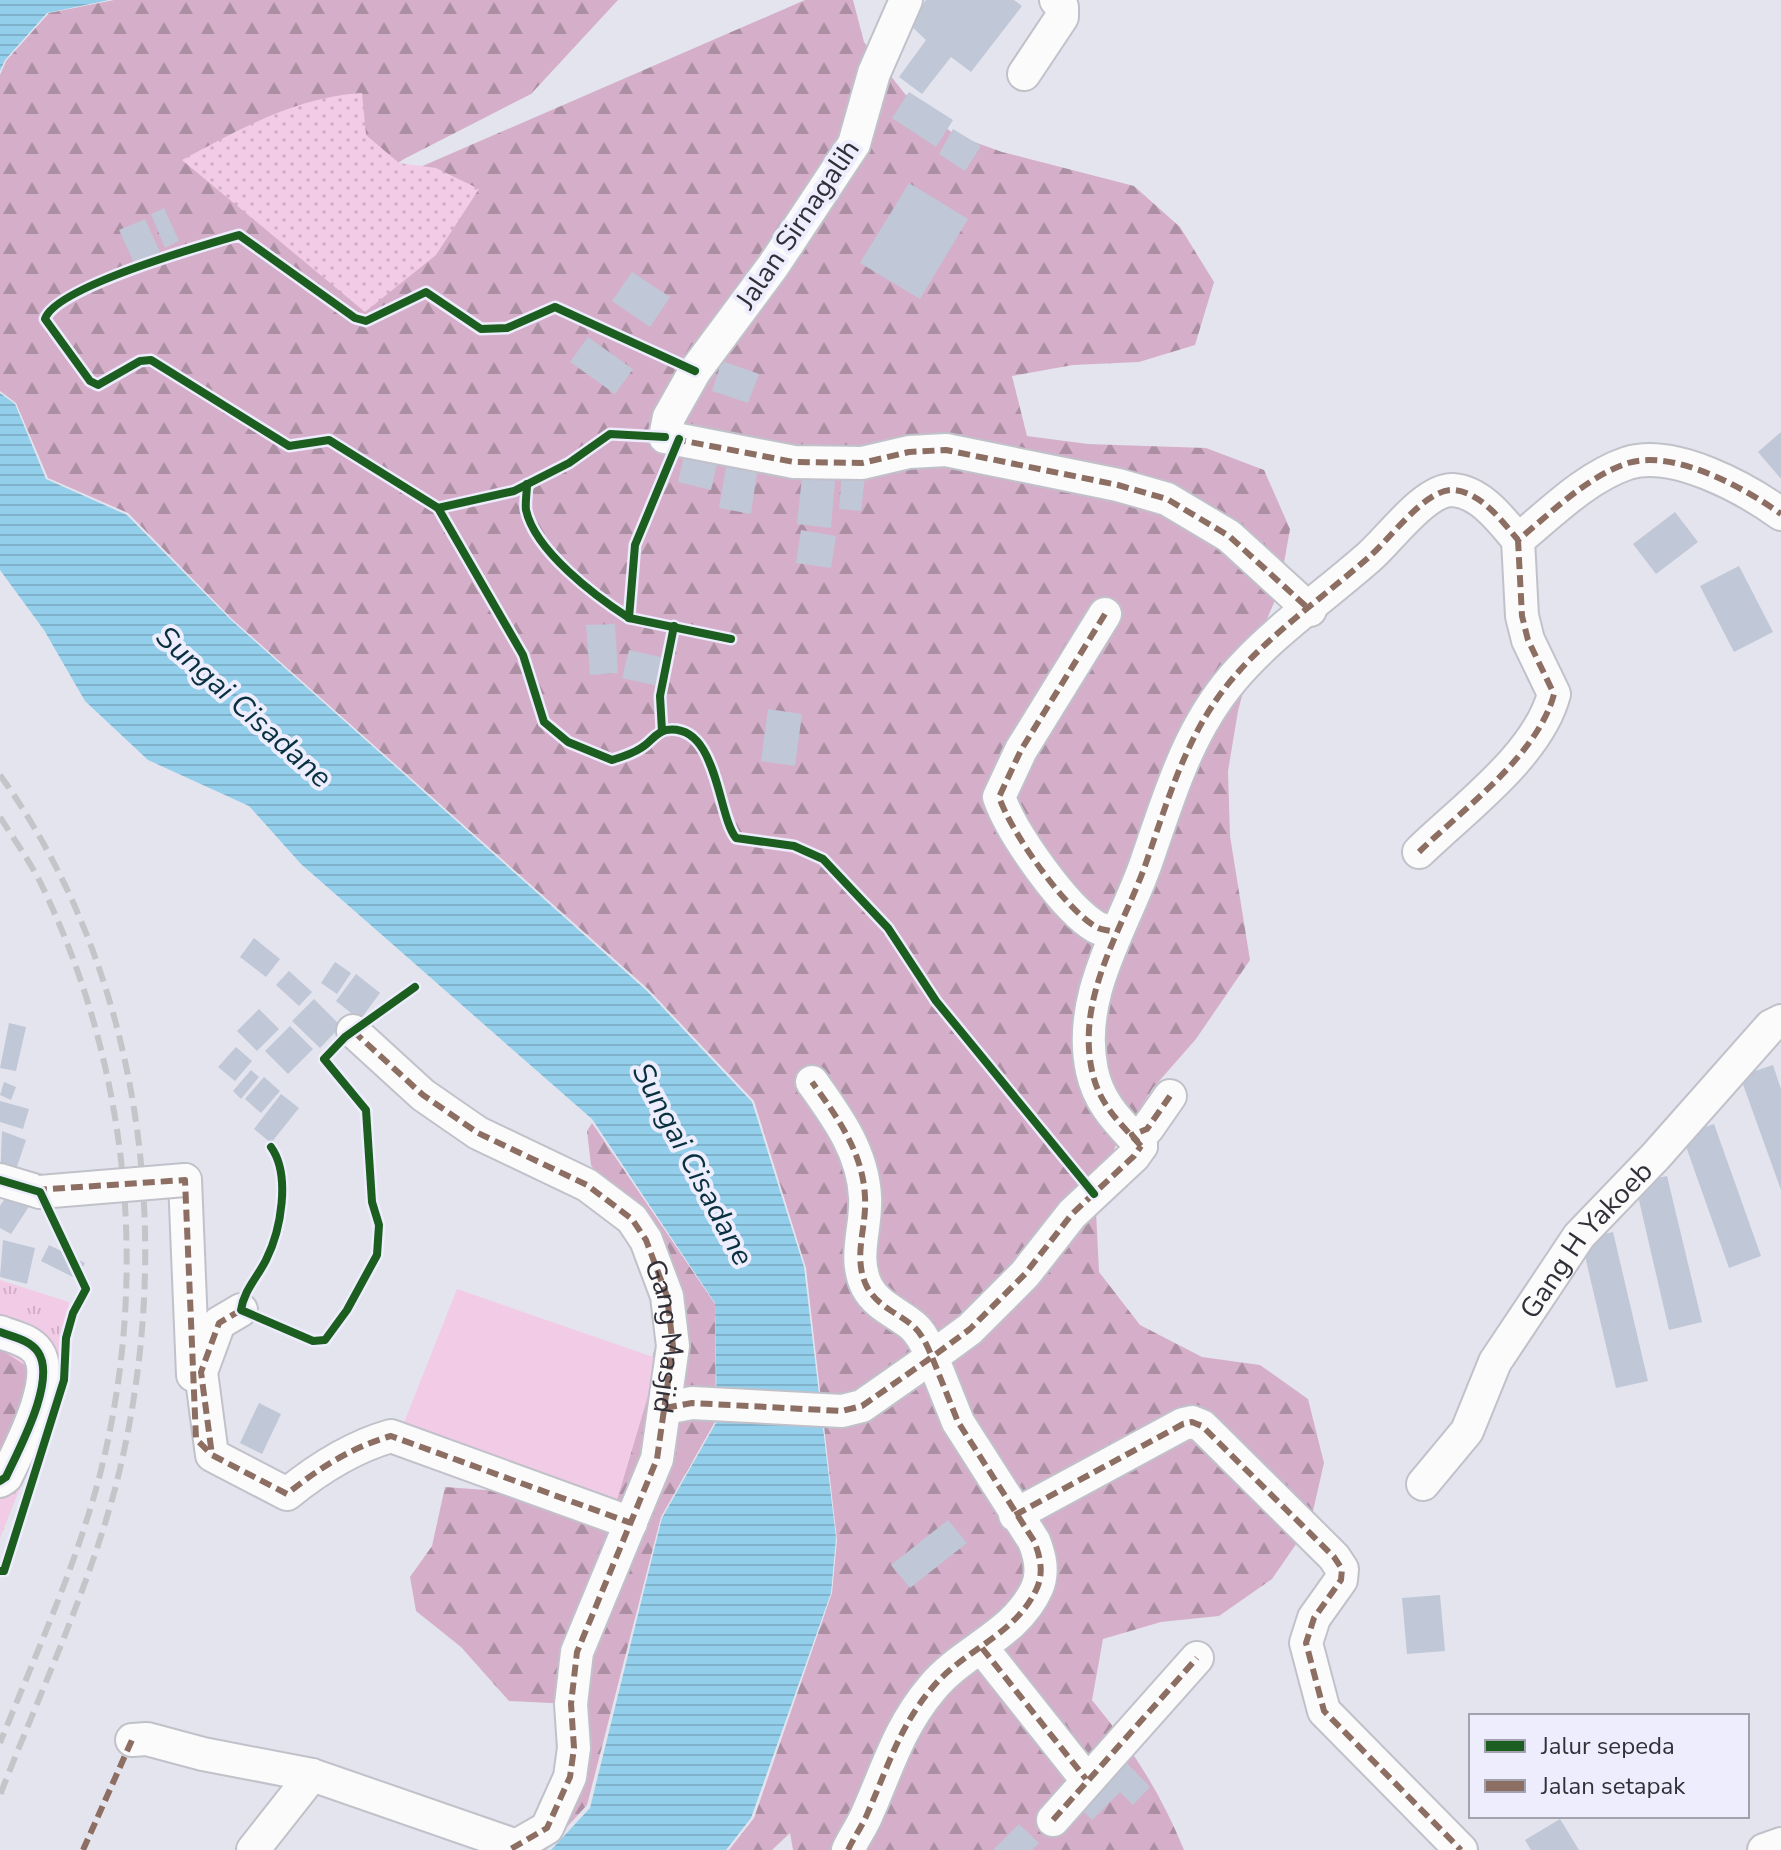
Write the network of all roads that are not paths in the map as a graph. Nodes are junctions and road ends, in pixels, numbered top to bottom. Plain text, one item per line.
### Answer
1 (906, 0) edge
2 (1056, 0) edge
3 (1024, 74) dead end
4 (1781, 514) edge
5 (1518, 540) junction
6 (1310, 610) junction
7 (1105, 614) dead end
8 (1419, 852) dead end
9 (1114, 932) junction
10 (1781, 1021) edge
11 (353, 1031) dead end
12 (812, 1082) dead end
13 (1170, 1096) dead end
14 (1141, 1146) junction
15 (0, 1180) edge
16 (241, 1310) dead end
17 (0, 1332) edge
18 (932, 1357) junction
19 (678, 1406) junction
20 (212, 1455) junction
21 (0, 1481) edge
22 (1423, 1484) dead end
23 (1015, 1515) junction
24 (631, 1523) junction
25 (982, 1648) junction
26 (1197, 1658) dead end
27 (132, 1740) dead end
28 (312, 1775) junction
29 (1086, 1779) junction
30 (1053, 1820) dead end
31 (1781, 1844) edge
32 (511, 1848) edge
33 (253, 1850) edge
34 (848, 1850) edge
35 (1461, 1850) edge
36 (1764, 1850) edge

1 - 6 street, Jalan Sirnagalih
2 - 3 street
4 - 5 street
5 - 6 street
5 - 8 street
6 - 9 street
7 - 9 street
9 - 14 street
10 - 22 street, Gang H Yakoeb
11 - 19 street, Gang Masjid
12 - 18 street
13 - 14 street
14 - 18 street
15 - 20 street, bridge
16 - 20 street
17 - 21 street
18 - 19 street
18 - 23 street
19 - 24 street, Gang Masjid
20 - 24 street
23 - 25 street
23 - 35 street
24 - 32 street, Gang Masjid
25 - 29 street
25 - 34 street
26 - 29 street
27 - 28 street
28 - 32 street
28 - 33 street
29 - 30 street
31 - 36 street

